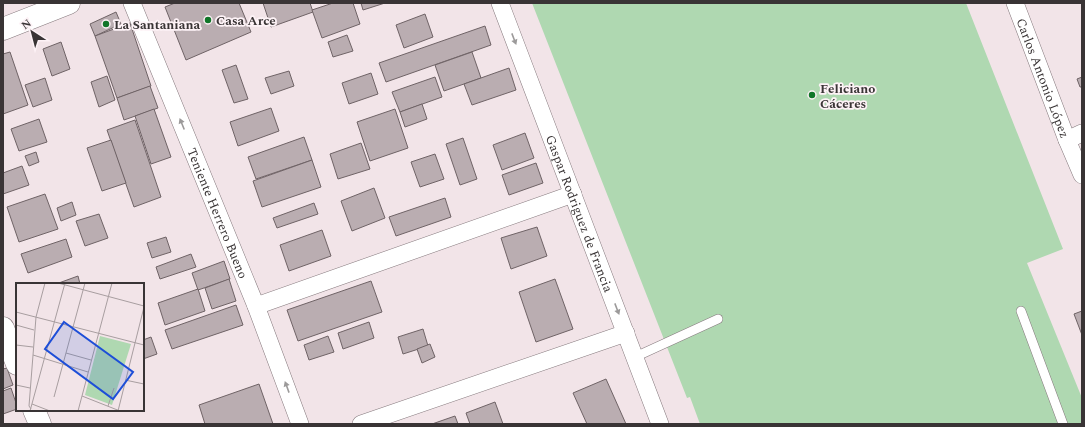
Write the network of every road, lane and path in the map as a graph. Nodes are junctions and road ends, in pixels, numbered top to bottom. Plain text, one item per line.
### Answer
1 (69, 3) edge
2 (132, 3) edge
3 (500, 3) edge
4 (1015, 3) edge
5 (3, 29) edge
6 (1075, 137) edge
7 (1082, 175) edge
8 (573, 194) junction
9 (256, 306) junction
10 (1021, 311) dead end
11 (718, 319) dead end
12 (3, 328) edge
13 (626, 333) junction
14 (635, 357) junction
15 (16, 361) edge
16 (34, 411) edge
17 (40, 424) edge
18 (300, 424) edge
19 (361, 424) edge
20 (660, 424) edge
21 (1063, 424) edge

1 - 5 street
9 -> 2 street, Teniente Herrero Bueno
3 -> 8 street, Gaspar Rodriguez de Francia
4 - 6 street, Carlos Antonio López
6 - 7 street, Carlos Antonio López
8 - 9 street
8 -> 13 street, Gaspar Rodriguez de Francia
18 -> 9 street, Teniente Herrero Bueno
10 - 21 lane
11 - 14 lane
12 - 15 street
13 - 14 street, Gaspar Rodriguez de Francia
13 - 19 street
14 - 20 street, Gaspar Rodriguez de Francia
16 - 17 street

